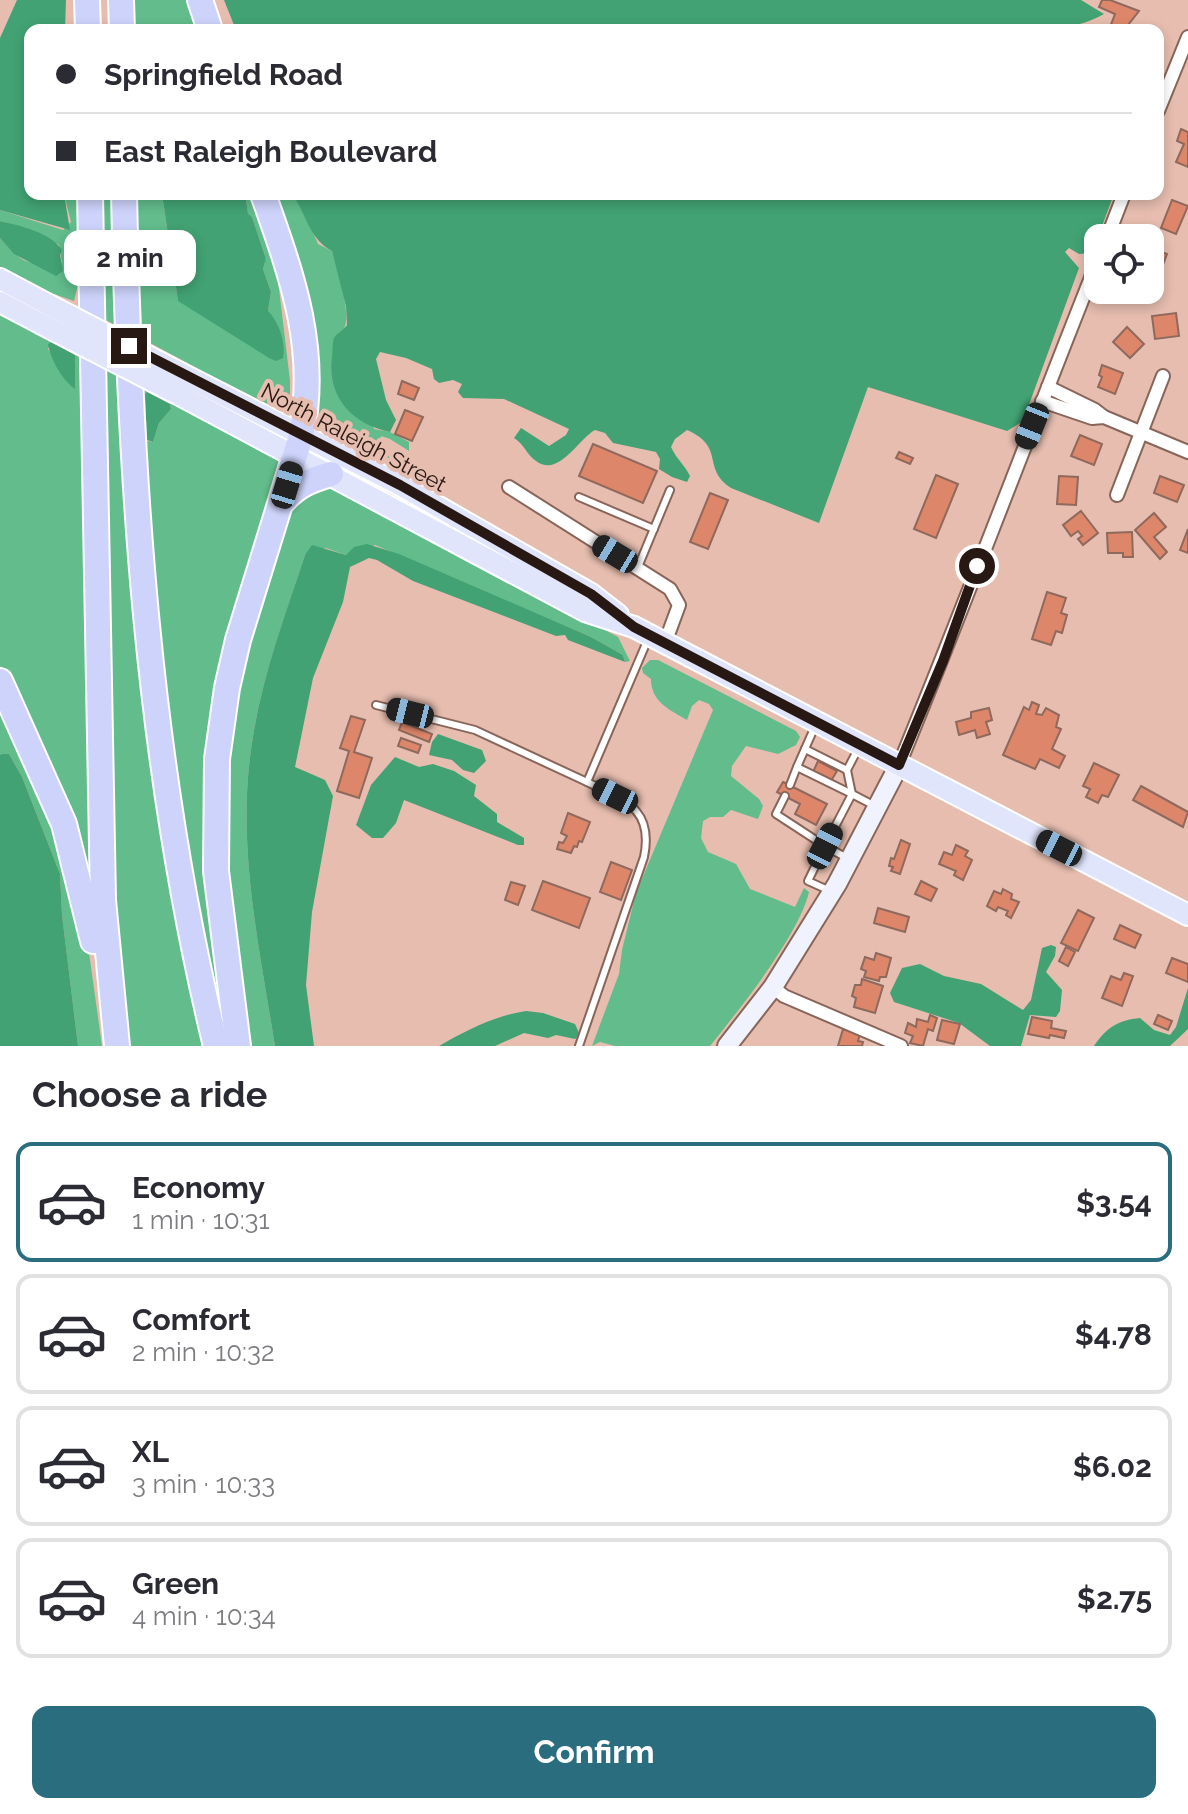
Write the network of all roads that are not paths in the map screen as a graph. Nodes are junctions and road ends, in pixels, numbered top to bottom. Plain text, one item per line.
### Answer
1 (87, 0) edge
2 (121, 0) edge
3 (200, 0) edge
4 (88, 24) edge
5 (122, 24) edge
6 (208, 24) edge
7 (1188, 37) edge
8 (1164, 96) edge
9 (90, 200) edge
10 (124, 200) edge
11 (265, 200) edge
12 (1122, 200) edge
13 (1112, 224) edge
14 (0, 279) edge
15 (1084, 296) edge
16 (0, 302) edge
17 (45, 314) junction
18 (1163, 376) dead end
19 (1048, 387) junction
20 (1042, 401) junction
21 (1104, 417) junction
22 (1141, 433) junction
23 (298, 446) junction
24 (1188, 452) edge
25 (331, 474) junction
26 (509, 487) dead end
27 (670, 490) dead end
28 (1117, 495) dead end
29 (579, 497) dead end
30 (281, 502) junction
31 (654, 529) junction
32 (638, 567) junction
33 (649, 635) junction
34 (0, 681) edge
35 (376, 705) dead end
36 (817, 722) junction
37 (860, 744) junction
38 (805, 749) junction
39 (899, 765) junction
40 (797, 767) junction
41 (847, 770) junction
42 (587, 782) junction
43 (790, 785) dead end
44 (852, 794) junction
45 (785, 796) dead end
46 (878, 807) junction
47 (825, 846) junction
48 (850, 860) junction
49 (832, 892) junction
50 (1188, 915) edge
51 (773, 987) junction
52 (734, 1043) edge
53 (114, 1046) edge
54 (216, 1046) edge
55 (238, 1046) edge
56 (579, 1046) edge
57 (901, 1046) edge

1 - 4 highway
2 - 5 highway
3 - 6 highway
7 - 8 street
9 - 53 highway
10 - 54 highway
11 - 23 highway
12 - 13 street
14 - 17 main road
15 - 19 street
16 - 17 main road
17 - 23 main road, North Raleigh Street, bridge
18 - 22 street
19 - 20 street
19 - 21 street
20 - 21 street
20 - 39 street
21 - 22 street
22 - 24 street
22 - 28 street
23 - 25 main road, North Raleigh Street
23 - 30 highway
23 - 33 main road, North Raleigh Street
25 - 30 highway
25 - 33 main road, North Raleigh Street
26 - 32 street
27 - 31 lane
29 - 31 lane
30 - 55 highway
31 - 32 lane
32 - 33 street
33 - 36 main road
33 - 42 lane
34 - 53 highway
35 - 42 lane
36 - 37 main road
36 - 38 lane
37 - 39 main road
37 - 41 lane
38 - 40 lane
38 - 41 lane
39 - 46 main road
39 - 50 main road
40 - 43 lane
40 - 44 lane
41 - 44 lane
42 - 56 lane
44 - 46 lane
44 - 47 lane
45 - 47 lane
46 - 48 main road
47 - 48 lane
47 - 49 lane
48 - 49 main road
49 - 51 main road
51 - 52 main road
51 - 57 street

